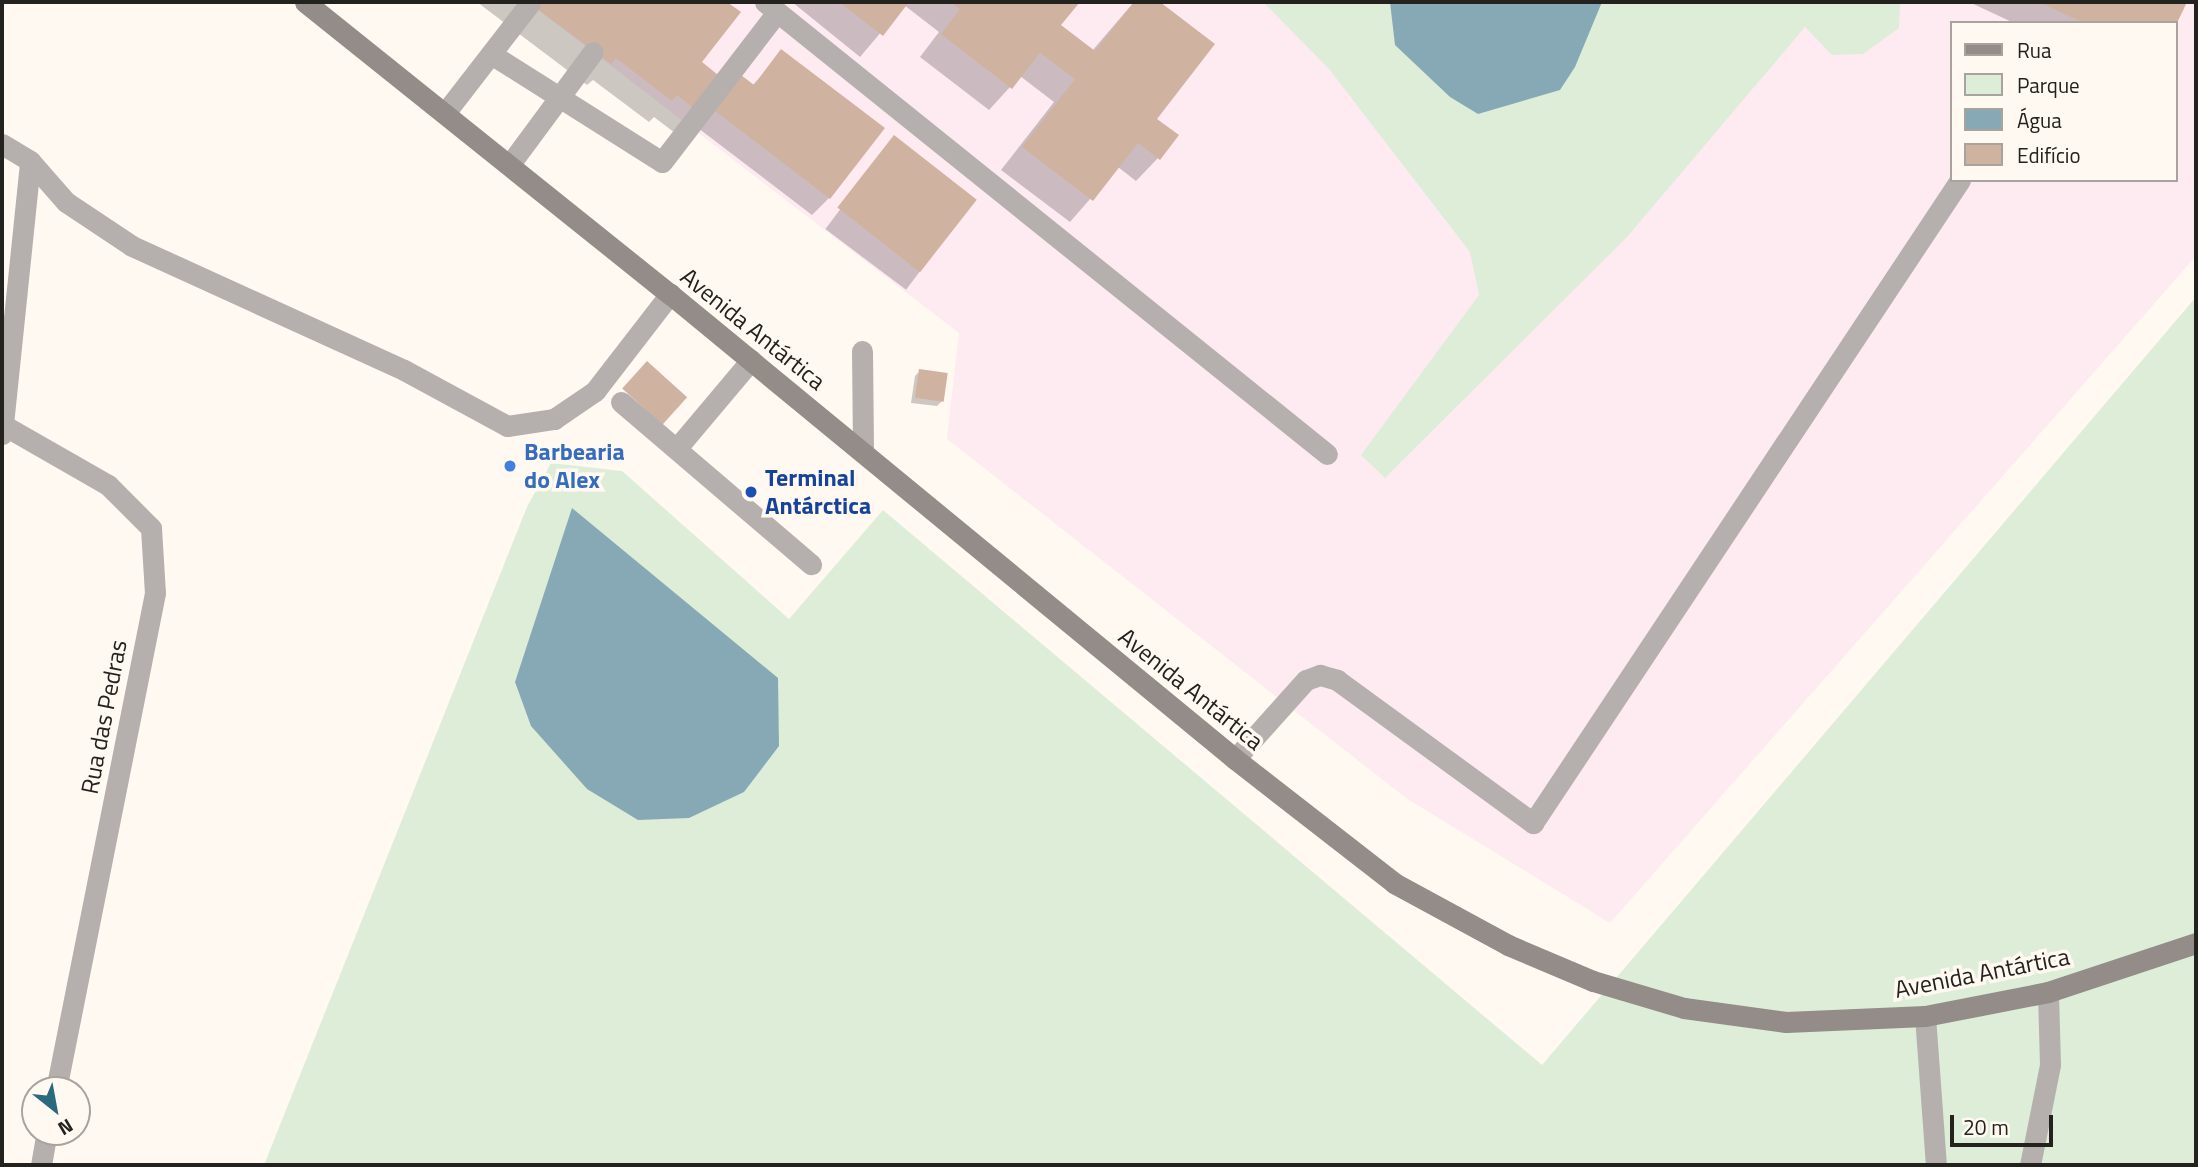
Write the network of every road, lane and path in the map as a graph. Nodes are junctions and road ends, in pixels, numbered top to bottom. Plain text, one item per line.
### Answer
1 (305, 2) edge
2 (530, 3) edge
3 (771, 7) edge
4 (593, 52) dead end
5 (491, 54) junction
6 (561, 96) junction
7 (445, 113) junction
8 (2, 144) edge
9 (30, 161) junction
10 (510, 164) junction
11 (1959, 182) edge
12 (670, 294) junction
13 (862, 351) dead end
14 (751, 360) junction
15 (621, 402) dead end
16 (3, 430) edge
17 (677, 448) junction
18 (863, 452) junction
19 (1327, 454) dead end
20 (811, 564) dead end
21 (1235, 759) junction
22 (2196, 943) edge
23 (2048, 992) junction
24 (1926, 1016) junction
25 (59, 1076) edge
26 (44, 1146) edge
27 (41, 1165) edge
28 (1936, 1165) edge
29 (2030, 1165) edge

1 - 7 main road, Avenida Antártica
2 - 5 street
3 - 6 street
3 - 19 street
4 - 6 street
5 - 6 street
5 - 7 street
6 - 10 street
7 - 10 main road, Avenida Antártica
8 - 9 street
9 - 12 street
9 - 16 street
10 - 12 main road, Avenida Antártica
11 - 21 street
12 - 14 main road, Avenida Antártica
13 - 18 street
14 - 17 street
14 - 18 main road, Avenida Antártica
15 - 17 street
16 - 25 street, Rua das Pedras
17 - 20 street
18 - 21 main road, Avenida Antártica
21 - 24 main road, Avenida Antártica
22 - 23 main road, Avenida Antártica
23 - 24 main road, Avenida Antártica
23 - 29 street
24 - 28 street
26 - 27 street

